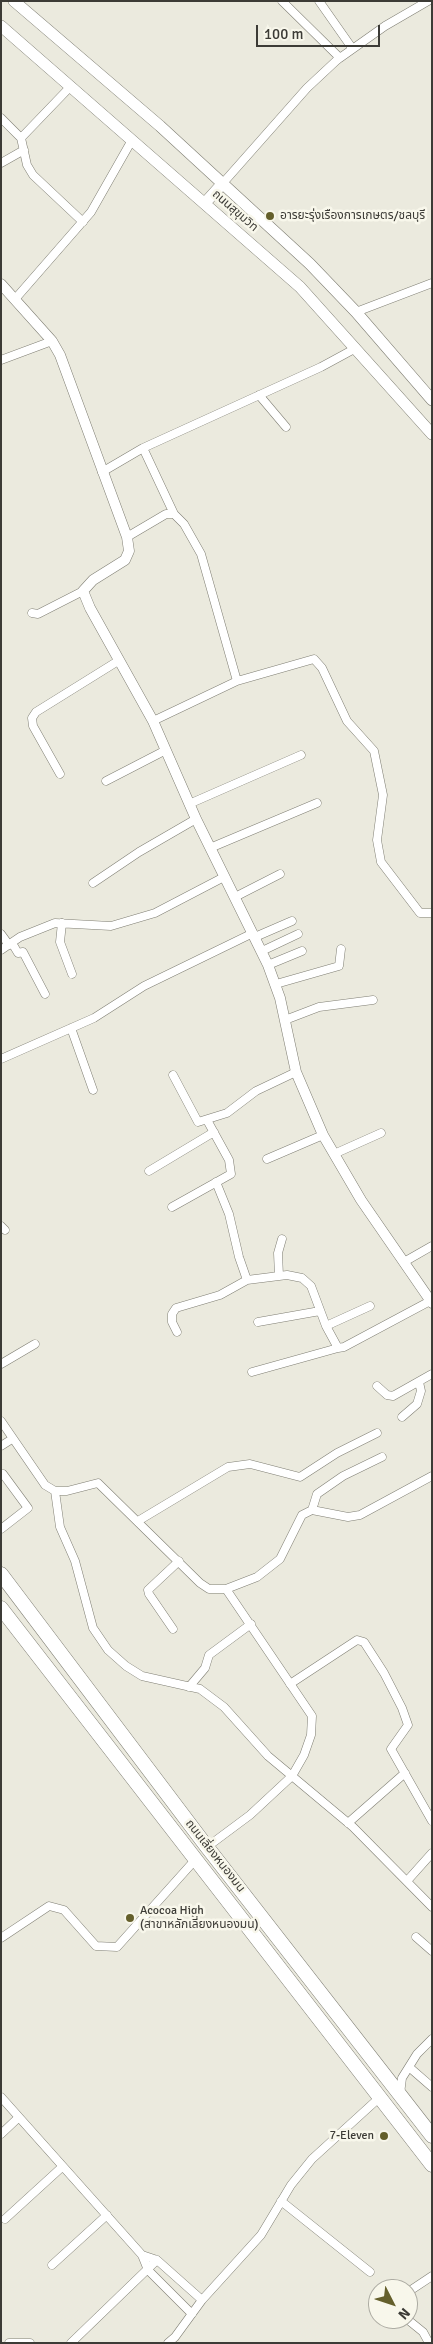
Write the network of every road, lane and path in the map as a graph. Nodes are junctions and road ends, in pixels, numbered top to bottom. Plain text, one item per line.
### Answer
1 (14, 1) edge
2 (282, 1) edge
3 (319, 1) edge
4 (428, 1) edge
5 (3, 32) edge
6 (352, 48) junction
7 (340, 58) junction
8 (70, 86) junction
9 (1, 118) edge
10 (21, 138) junction
11 (132, 140) junction
12 (24, 150) junction
13 (1, 163) edge
14 (223, 183) junction
15 (205, 203) junction
16 (83, 222) junction
17 (432, 283) edge
18 (1, 284) edge
19 (16, 298) junction
20 (356, 312) junction
21 (52, 341) junction
22 (356, 348) junction
23 (1, 360) edge
24 (259, 395) junction
25 (432, 400) edge
26 (286, 427) dead end
27 (432, 434) edge
28 (143, 448) junction
29 (102, 472) junction
30 (174, 514) junction
31 (127, 537) junction
32 (83, 591) junction
33 (32, 613) dead end
34 (118, 661) junction
35 (237, 681) junction
36 (153, 720) junction
37 (166, 750) junction
38 (302, 755) dead end
39 (60, 774) dead end
40 (106, 781) dead end
41 (317, 803) dead end
42 (189, 804) junction
43 (196, 819) junction
44 (210, 848) junction
45 (280, 874) dead end
46 (224, 877) junction
47 (94, 883) dead end
48 (235, 897) junction
49 (432, 913) edge
50 (292, 920) dead end
51 (62, 923) junction
52 (1, 934) edge
53 (298, 934) dead end
54 (254, 935) junction
55 (10, 944) junction
56 (341, 949) dead end
57 (1, 950) edge
58 (262, 951) junction
59 (302, 951) dead end
60 (268, 965) junction
61 (72, 974) dead end
62 (276, 984) junction
63 (45, 994) dead end
64 (373, 1000) dead end
65 (285, 1020) junction
66 (71, 1028) junction
67 (1, 1059) edge
68 (296, 1072) junction
69 (173, 1075) dead end
70 (93, 1090) dead end
71 (207, 1120) junction
72 (214, 1132) junction
73 (381, 1134) dead end
74 (323, 1135) junction
75 (334, 1154) junction
76 (267, 1159) dead end
77 (150, 1171) dead end
78 (216, 1182) junction
79 (172, 1207) dead end
80 (282, 1239) dead end
81 (432, 1246) edge
82 (404, 1262) junction
83 (279, 1276) junction
84 (247, 1280) junction
85 (431, 1302) edge
86 (370, 1306) dead end
87 (320, 1311) junction
88 (258, 1322) dead end
89 (326, 1326) junction
90 (177, 1332) dead end
91 (35, 1344) dead end
92 (338, 1348) junction
93 (1, 1364) edge
94 (252, 1372) dead end
95 (432, 1374) edge
96 (419, 1382) junction
97 (377, 1386) dead end
98 (402, 1417) dead end
99 (1, 1421) edge
100 (377, 1433) dead end
101 (12, 1439) junction
102 (1, 1446) edge
103 (382, 1457) dead end
104 (3, 1474) dead end
105 (432, 1476) edge
106 (55, 1490) junction
107 (312, 1510) junction
108 (138, 1521) junction
109 (1, 1530) edge
110 (179, 1561) junction
111 (1, 1574) edge
112 (226, 1589) junction
113 (1, 1608) edge
114 (251, 1624) junction
115 (173, 1628) dead end
116 (44, 1631) junction
117 (28, 1644) junction
118 (290, 1684) junction
119 (189, 1687) junction
120 (405, 1773) junction
121 (292, 1776) junction
122 (432, 1821) edge
123 (348, 1823) junction
124 (207, 1848) junction
125 (432, 1853) edge
126 (195, 1860) junction
127 (407, 1880) junction
128 (432, 1907) edge
129 (1, 1938) edge
130 (416, 1938) dead end
131 (432, 1951) edge
132 (432, 2039) edge
133 (409, 2067) junction
134 (432, 2087) edge
135 (400, 2094) junction
136 (379, 2098) junction
137 (2, 2100) edge
138 (18, 2118) junction
139 (1, 2134) edge
140 (432, 2136) edge
141 (432, 2165) edge
142 (62, 2167) junction
143 (281, 2202) junction
144 (107, 2215) junction
145 (5, 2219) dead end
146 (142, 2255) junction
147 (157, 2260) junction
148 (52, 2265) dead end
149 (148, 2270) junction
150 (370, 2272) dead end
151 (432, 2276) edge
152 (418, 2285) edge
153 (202, 2300) junction
154 (192, 2314) junction
155 (418, 2328) edge
156 (9, 2343) edge
157 (30, 2343) edge
158 (72, 2343) edge
159 (168, 2343) edge
160 (429, 2343) edge

1 - 14 main road, ถนนสุขุมวิท
2 - 7 street
3 - 6 street
4 - 6 street
5 - 8 main road, ถนนสุขุมวิท
6 - 7 street
7 - 14 street
8 - 10 street
8 - 11 main road, ถนนสุขุมวิท
9 - 10 street
10 - 12 street
11 - 15 main road, ถนนสุขุมวิท
11 - 16 street
12 - 13 street
12 - 16 street
14 - 15 main road
14 - 20 main road, ถนนสุขุมวิท
15 - 22 main road, ถนนสุขุมวิท
16 - 19 street
17 - 20 street
18 - 19 street
19 - 21 street
20 - 25 main road, ถนนสุขุมวิท
21 - 23 street
21 - 29 street
22 - 24 street
22 - 27 main road, ถนนสุขุมวิท
24 - 26 street
24 - 28 street
28 - 29 street
28 - 30 street
29 - 31 street
30 - 31 street
30 - 35 street
31 - 32 street
32 - 33 street
32 - 34 street
34 - 36 street
34 - 39 street
35 - 36 street
35 - 49 street
36 - 37 street
37 - 40 street
37 - 42 street
38 - 42 street
41 - 44 street
42 - 43 street
43 - 44 street
43 - 47 street
44 - 46 street
45 - 48 street
46 - 48 street
46 - 51 street
48 - 54 street
50 - 54 street
51 - 55 street
51 - 61 street
52 - 55 street
53 - 58 street
54 - 58 street
54 - 66 street
55 - 57 street
55 - 63 street
56 - 62 street
58 - 60 street
59 - 60 street
60 - 62 street
62 - 65 street
64 - 65 street
65 - 68 street
66 - 67 street
66 - 70 street
68 - 71 street
68 - 74 street
69 - 71 street
71 - 72 street
72 - 77 street
72 - 78 street
73 - 75 street
74 - 75 street
74 - 76 street
75 - 82 street
78 - 79 street
78 - 84 street
80 - 83 street
81 - 82 street
82 - 85 street
83 - 84 street
83 - 87 street
84 - 90 street
85 - 92 street
86 - 89 street
87 - 88 street
87 - 89 street
89 - 92 street
91 - 93 street
92 - 94 street
95 - 96 street
96 - 97 street
96 - 98 street
99 - 101 street
100 - 108 street
101 - 102 street
101 - 106 street
103 - 107 street
104 - 109 street
105 - 107 street
106 - 108 street
106 - 119 street
107 - 112 street
108 - 110 street
110 - 112 street
110 - 115 street
111 - 116 highway, ถนนเลี่ยงหนองมน
112 - 114 street
113 - 117 highway, ถนนเลี่ยงหนองมน
114 - 118 street
114 - 119 street
116 - 117 highway
116 - 124 highway, ถนนเลี่ยงหนองมน
117 - 126 highway, ถนนเลี่ยงหนองมน
118 - 120 street
118 - 121 street
119 - 121 street
120 - 122 street
120 - 123 street
121 - 123 street
121 - 124 street
123 - 127 street
124 - 135 highway, ถนนเลี่ยงหนองมน
125 - 127 street
126 - 129 street
126 - 136 highway, ถนนเลี่ยงหนองมน
127 - 128 street
130 - 131 street
132 - 133 street
133 - 134 street
133 - 135 street
135 - 140 highway, ถนนเลี่ยงหนองมน
136 - 141 highway, ถนนเลี่ยงหนองมน
136 - 143 street
137 - 138 street
138 - 139 street
138 - 142 street
142 - 144 street
142 - 145 street
143 - 150 street
143 - 153 street
144 - 146 street
144 - 148 street
146 - 147 street
146 - 149 street
147 - 149 street
147 - 153 street
149 - 154 street
149 - 158 street
151 - 152 street
153 - 154 street
154 - 159 street
155 - 160 street
156 - 157 street

